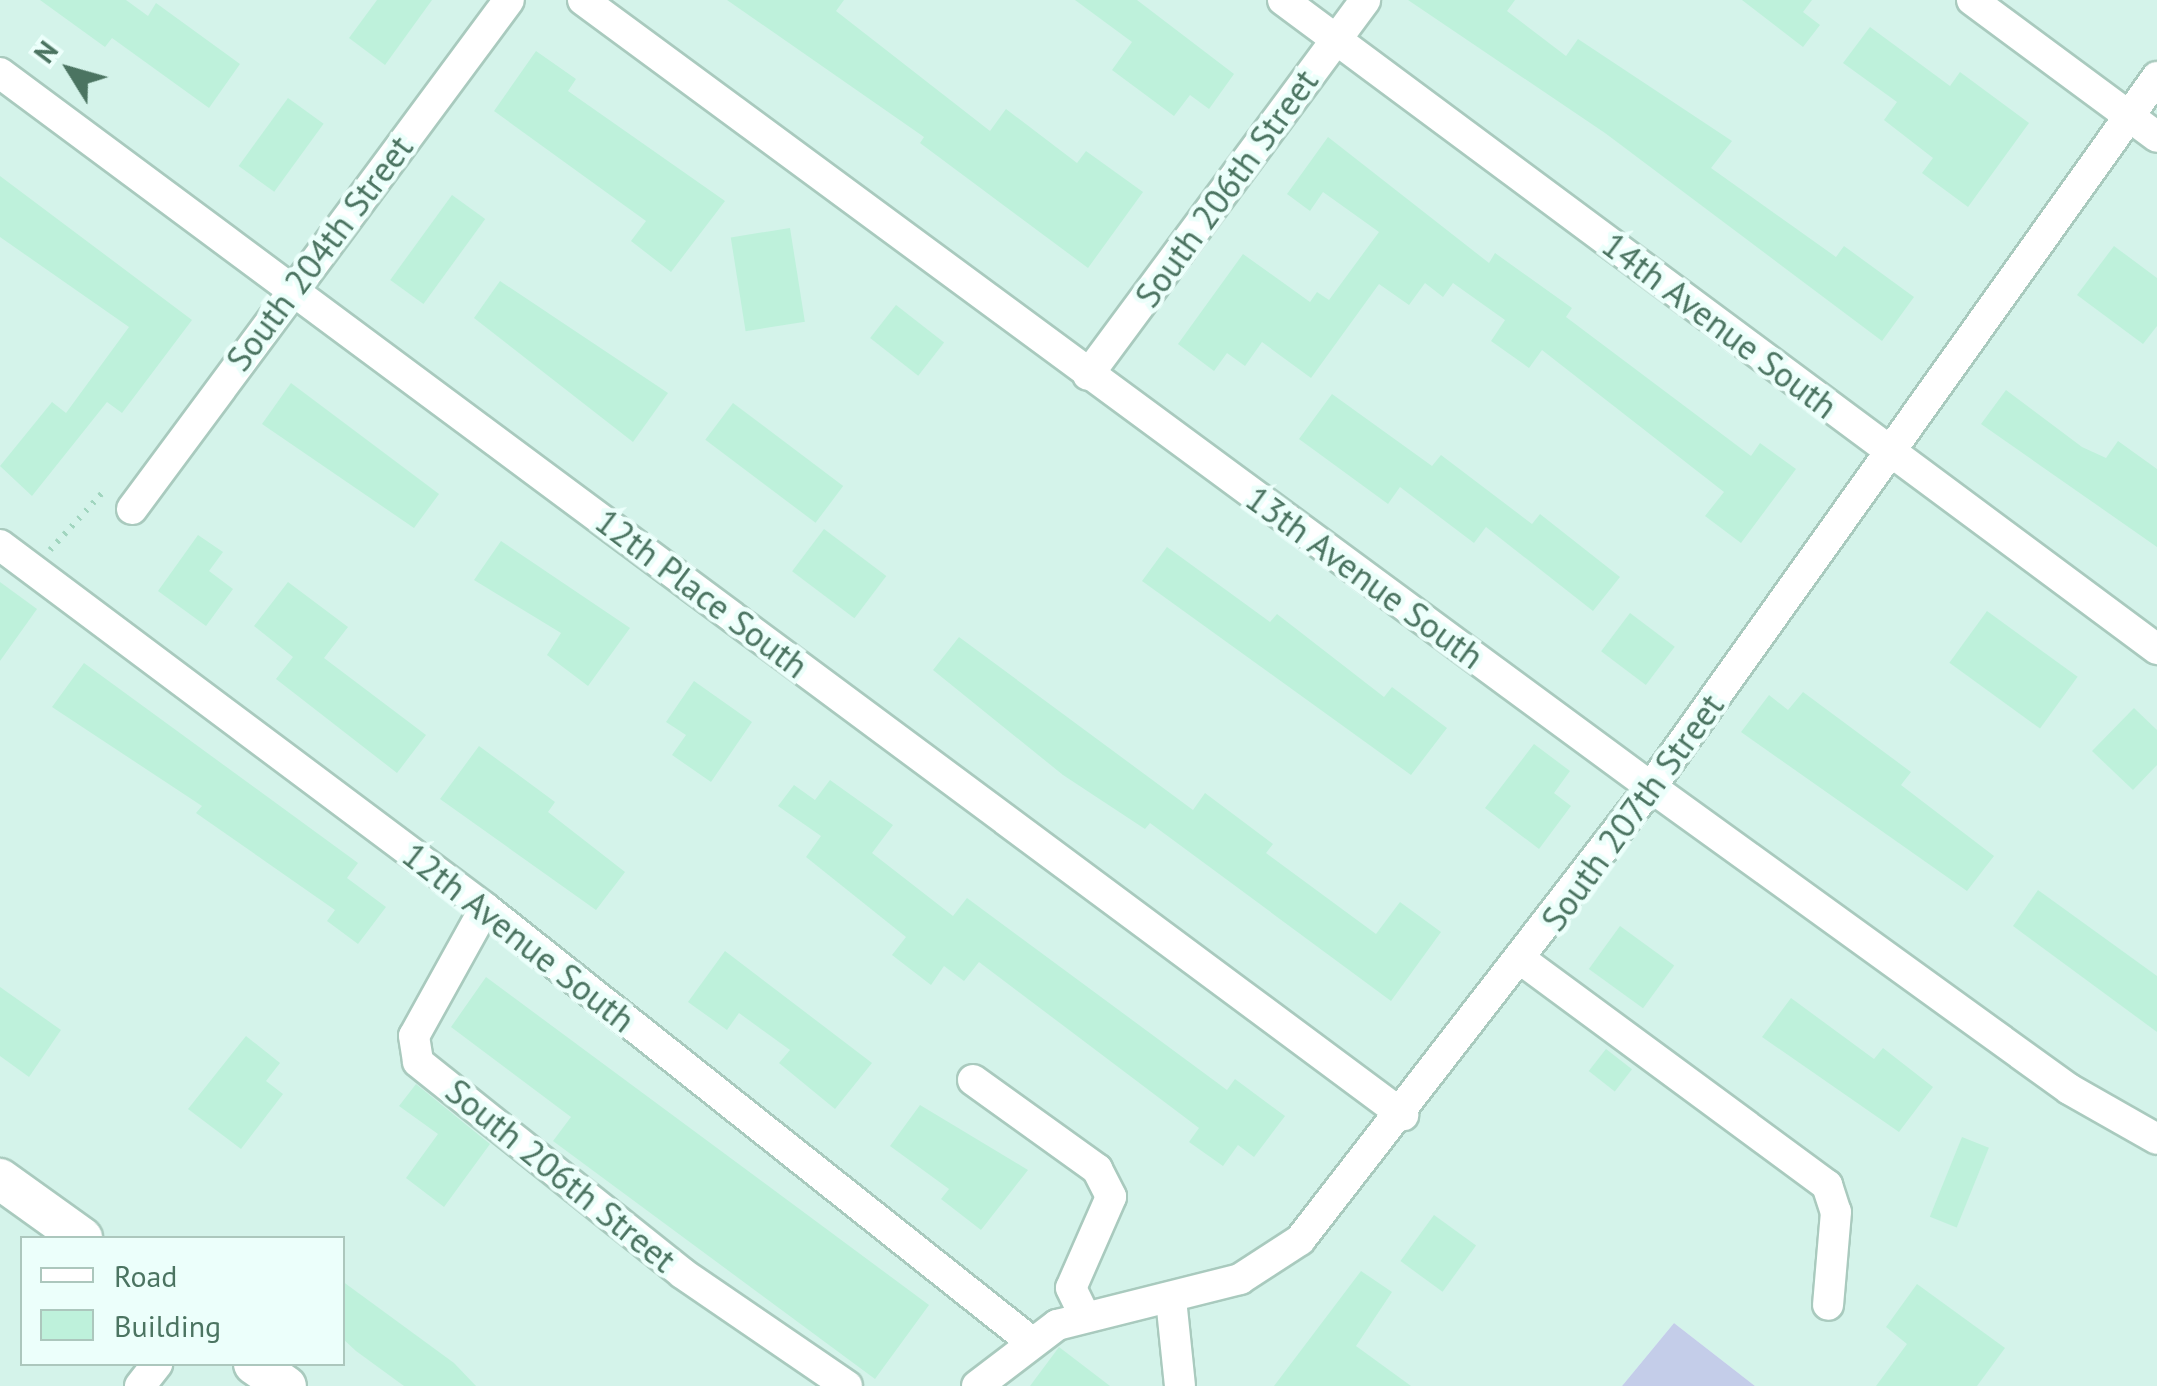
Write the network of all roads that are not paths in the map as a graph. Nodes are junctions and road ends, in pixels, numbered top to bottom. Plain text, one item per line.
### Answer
1 (508, 0) edge
2 (583, 0) edge
3 (1283, 0) edge
4 (1365, 0) edge
5 (1972, 0) edge
6 (1336, 39) junction
7 (0, 73) edge
8 (2157, 77) edge
9 (2128, 116) junction
10 (2157, 138) edge
11 (291, 288) junction
12 (1088, 375) junction
13 (1890, 452) junction
14 (132, 509) dead end
15 (0, 546) edge
16 (2157, 649) edge
17 (1652, 787) junction
18 (485, 908) junction
19 (1523, 961) junction
20 (973, 1080) dead end
21 (1403, 1114) junction
22 (2157, 1139) edge
23 (0, 1179) edge
24 (79, 1236) edge
25 (1171, 1299) junction
26 (1828, 1306) dead end
27 (1085, 1317) junction
28 (1029, 1340) junction
29 (155, 1366) edge
30 (257, 1366) edge
31 (140, 1386) edge
32 (286, 1386) edge
33 (847, 1386) edge
34 (977, 1386) edge
35 (1180, 1386) edge

1 - 11 street, South 204th Street
2 - 12 street, 13th Avenue South
3 - 6 street, 14th Avenue South
4 - 6 street, South 206th Street
5 - 9 street
6 - 12 street, South 206th Street
6 - 13 street, 14th Avenue South
7 - 11 street, 12th Place South
8 - 9 street, South 207th Street
9 - 10 street
9 - 13 street, South 207th Street
11 - 14 street, South 204th Street
11 - 21 street, 12th Place South
12 - 17 street, 13th Avenue South
13 - 16 street, 14th Avenue South
13 - 17 street, South 207th Street
15 - 18 street, 12th Avenue South
17 - 19 street, South 207th Street
17 - 22 street, 13th Avenue South
18 - 28 street, 12th Avenue South
18 - 33 street, South 206th Street
19 - 21 street, South 207th Street
19 - 26 street
20 - 27 street
21 - 25 street, South 207th Street
23 - 24 main road
25 - 27 street, South 207th Street
25 - 35 street
27 - 28 street, South 207th Street
28 - 34 street, South 207th Street
29 - 31 street
30 - 32 main road

